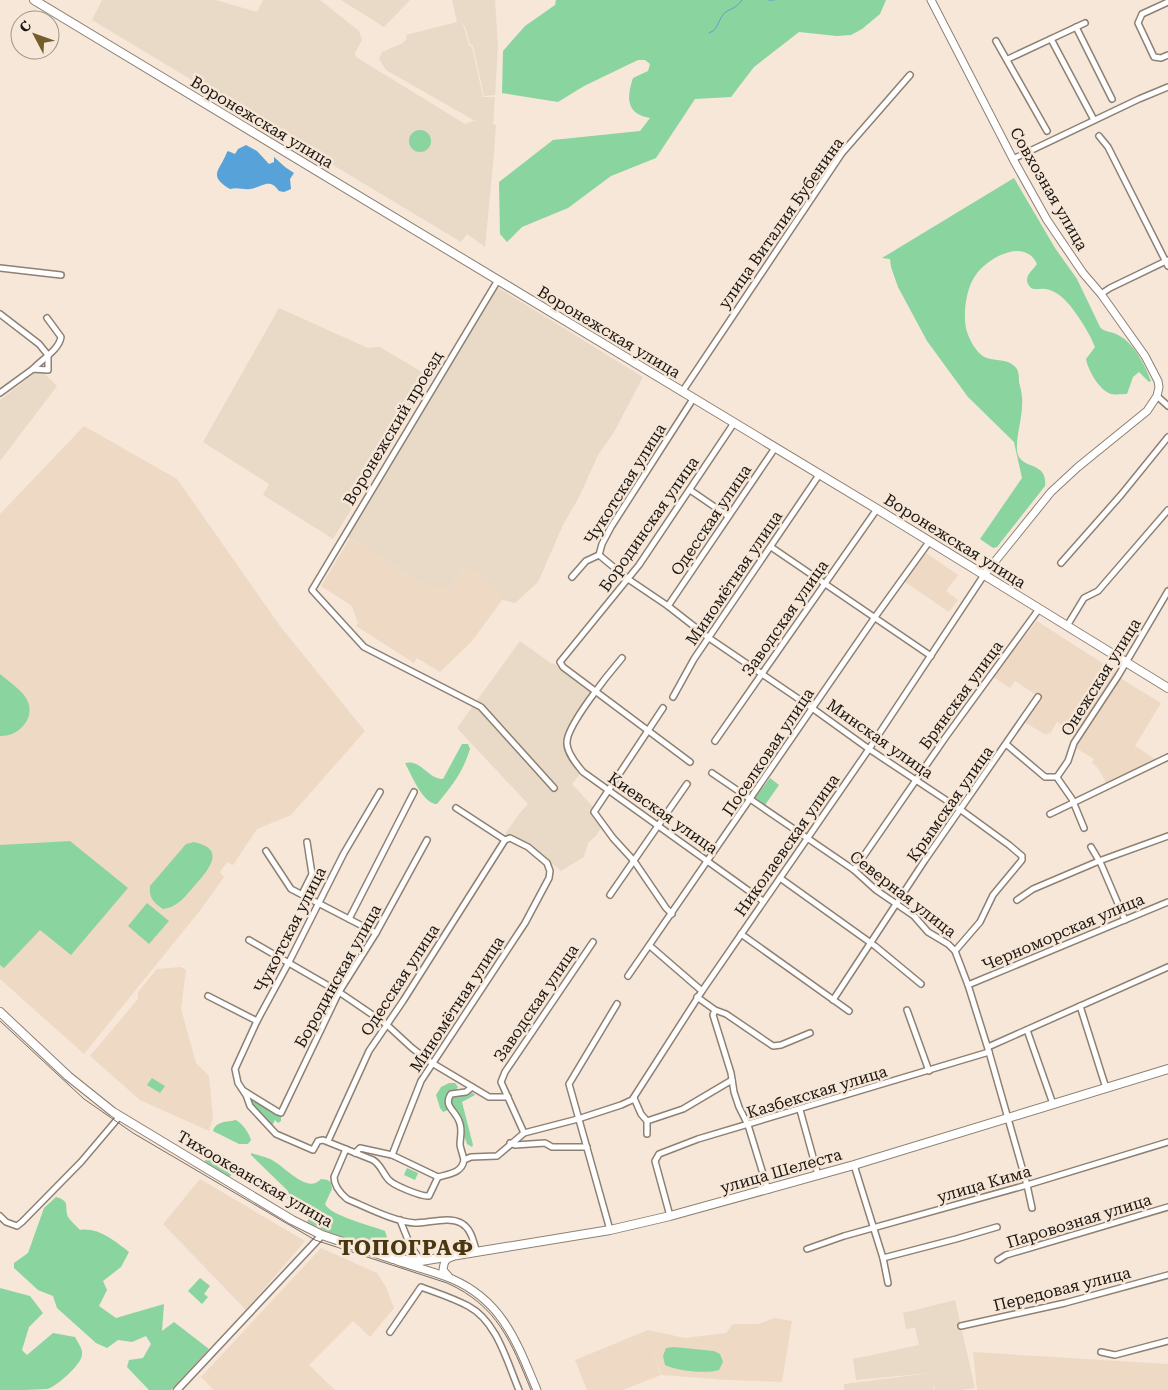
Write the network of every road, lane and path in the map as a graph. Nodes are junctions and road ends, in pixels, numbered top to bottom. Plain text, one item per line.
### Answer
1 (34, 0) edge
2 (931, 0) edge
3 (1168, 2) edge
4 (1085, 23) dead end
5 (1076, 27) junction
6 (1051, 39) junction
7 (996, 41) dead end
8 (1168, 55) edge
9 (1008, 59) junction
10 (910, 75) dead end
11 (1168, 87) edge
12 (1112, 99) dead end
13 (1094, 120) junction
14 (1047, 131) dead end
15 (1099, 136) dead end
16 (1013, 159) junction
17 (1167, 263) edge
18 (0, 268) edge
19 (61, 275) dead end
20 (498, 280) junction
21 (1102, 294) junction
22 (0, 314) edge
23 (47, 318) dead end
24 (48, 355) junction
25 (33, 369) junction
26 (682, 392) junction
27 (0, 394) edge
28 (1157, 396) junction
29 (694, 399) junction
30 (1168, 406) edge
31 (734, 423) junction
32 (1168, 437) edge
33 (775, 448) junction
34 (819, 474) junction
35 (690, 490) junction
36 (877, 509) junction
37 (1168, 510) edge
38 (728, 516) junction
39 (929, 542) junction
40 (771, 547) junction
41 (599, 555) junction
42 (1061, 563) dead end
43 (984, 575) junction
44 (572, 577) dead end
45 (628, 579) junction
46 (824, 583) junction
47 (1168, 591) edge
48 (668, 606) junction
49 (1039, 609) junction
50 (875, 618) junction
51 (1067, 626) junction
52 (709, 638) junction
53 (931, 656) junction
54 (622, 658) dead end
55 (1126, 662) junction
56 (762, 673) junction
57 (1168, 688) edge
58 (594, 692) junction
59 (673, 697) dead end
60 (1038, 697) dead end
61 (663, 708) dead end
62 (812, 708) junction
63 (648, 731) junction
64 (715, 741) dead end
65 (1006, 744) junction
66 (869, 749) junction
67 (1168, 757) edge
68 (690, 762) dead end
69 (712, 773) dead end
70 (1057, 777) junction
71 (916, 780) junction
72 (687, 784) dead end
73 (554, 788) dead end
74 (609, 790) junction
75 (380, 792) dead end
76 (414, 792) dead end
77 (750, 799) junction
78 (1074, 803) junction
79 (456, 808) dead end
80 (961, 810) junction
81 (1050, 814) dead end
82 (659, 825) junction
83 (1084, 828) dead end
84 (1168, 836) edge
85 (808, 839) junction
86 (427, 840) dead end
87 (505, 840) junction
88 (307, 842) dead end
89 (1091, 847) dead end
90 (266, 851) dead end
91 (634, 861) junction
92 (708, 861) junction
93 (1099, 861) junction
94 (854, 870) junction
95 (780, 878) junction
96 (302, 894) junction
97 (610, 895) dead end
98 (763, 900) junction
99 (1017, 900) dead end
100 (1168, 902) edge
101 (318, 903) junction
102 (897, 904) junction
103 (672, 914) junction
104 (349, 919) junction
105 (1125, 920) junction
106 (376, 933) junction
107 (740, 934) junction
108 (249, 940) dead end
109 (592, 942) dead end
110 (871, 943) junction
111 (650, 946) junction
112 (955, 951) junction
113 (289, 962) junction
114 (1168, 967) edge
115 (628, 976) dead end
116 (921, 984) dead end
117 (968, 985) junction
118 (702, 991) junction
119 (339, 992) junction
120 (208, 996) dead end
121 (698, 997) junction
122 (832, 1000) junction
123 (617, 1004) dead end
124 (1080, 1006) junction
125 (715, 1010) junction
126 (907, 1010) dead end
127 (848, 1011) dead end
128 (0, 1012) edge
129 (257, 1021) junction
130 (386, 1024) junction
131 (1027, 1030) junction
132 (810, 1033) dead end
133 (988, 1050) junction
134 (432, 1063) junction
135 (1168, 1070) edge
136 (929, 1071) junction
137 (732, 1080) junction
138 (472, 1087) junction
139 (1106, 1088) junction
140 (243, 1091) junction
141 (508, 1097) junction
142 (634, 1098) junction
143 (1053, 1104) junction
144 (800, 1110) junction
145 (120, 1116) junction
146 (1009, 1118) junction
147 (578, 1119) junction
148 (647, 1121) junction
149 (748, 1125) junction
150 (524, 1133) junction
151 (647, 1134) dead end
152 (328, 1142) junction
153 (1168, 1142) edge
154 (510, 1143) junction
155 (587, 1147) junction
156 (346, 1149) junction
157 (355, 1153) junction
158 (392, 1155) junction
159 (464, 1160) junction
160 (854, 1165) junction
161 (818, 1175) junction
162 (438, 1176) junction
163 (1027, 1185) junction
164 (768, 1190) junction
165 (1168, 1207) edge
166 (1032, 1208) dead end
167 (0, 1216) edge
168 (670, 1216) junction
169 (400, 1220) junction
170 (997, 1227) dead end
171 (874, 1228) junction
172 (610, 1230) junction
173 (322, 1235) junction
174 (807, 1249) dead end
175 (477, 1252) junction
176 (452, 1256) junction
177 (883, 1258) junction
178 (392, 1259) junction
179 (998, 1260) dead end
180 (421, 1261) junction
181 (1168, 1275) edge
182 (452, 1279) junction
183 (888, 1283) dead end
184 (961, 1326) dead end
185 (390, 1332) dead end
186 (1168, 1341) edge
187 (1102, 1352) dead end
188 (177, 1390) edge
189 (519, 1390) edge
190 (537, 1390) edge

1 - 20 main road, Воронежская улица
2 - 16 main road, Совхозная улица
3 - 8 street
4 - 5 street
5 - 6 street
5 - 12 street
6 - 9 street
6 - 13 street
7 - 9 street
9 - 14 street
10 - 26 street, улица Виталия Бубенина
11 - 13 street
13 - 16 street
15 - 17 street
16 - 21 main road, Совхозная улица
17 - 21 street
18 - 19 street
20 - 26 main road, Воронежская улица
20 - 73 street, Воронежский проезд
21 - 28 main road, Совхозная улица
22 - 24 street
23 - 24 street
24 - 25 street
24 - 25 street
25 - 27 street
26 - 29 main road, Воронежская улица
28 - 30 street
28 - 43 main road
29 - 31 main road, Воронежская улица
29 - 41 street, Чукотская улица
31 - 33 main road, Воронежская улица
31 - 35 street, Бородинская улица
32 - 42 street
33 - 34 main road, Воронежская улица
33 - 38 street, Одесская улица
34 - 36 main road, Воронежская улица
34 - 40 street, Миномётная улица
35 - 38 street
35 - 45 street, Бородинская улица
36 - 39 main road, Воронежская улица
36 - 46 street, Заводская улица
37 - 51 street
38 - 48 street, Одесская улица
39 - 43 main road, Воронежская улица
39 - 50 street, Поселковая улица
40 - 46 street
40 - 52 street, Миномётная улица
41 - 44 street, Чукотская улица
41 - 45 street, Минская улица
43 - 49 main road, Воронежская улица
43 - 53 street, Николаевская улица
45 - 48 street, Минская улица
45 - 58 street, Бородинская улица
46 - 50 street
46 - 56 street, Заводская улица
47 - 55 street, Онежская улица
48 - 52 street, Минская улица
49 - 51 main road, Воронежская улица
49 - 71 street, Брянская улица
50 - 53 street
50 - 62 street, Поселковая улица
51 - 55 main road, Воронежская улица
52 - 56 street, Минская улица
52 - 59 street, Миномётная улица
53 - 66 street, Николаевская улица
54 - 58 street
55 - 57 main road, Воронежская улица
55 - 70 street, Онежская улица
56 - 62 street, Минская улица
56 - 64 street, Заводская улица
58 - 63 street
58 - 74 street, Киевская улица
60 - 65 street, Крымская улица
61 - 63 street
62 - 66 street, Минская улица
62 - 77 street, Поселковая улица
63 - 68 street
63 - 74 street
65 - 70 street
65 - 80 street, Крымская улица
66 - 71 street, Минская улица
66 - 85 street, Николаевская улица
67 - 78 street
69 - 77 street, Северная улица
70 - 78 street
71 - 80 street, Минская улица
71 - 94 street, Брянская улица
72 - 82 street
74 - 82 street, Киевская улица
74 - 91 street
75 - 101 street, Чукотская улица
76 - 104 street
77 - 85 street, Северная улица
77 - 92 street, Поселковая улица
78 - 81 street
78 - 83 street
79 - 87 street
80 - 102 street, Крымская улица
80 - 112 street, Минская улица
82 - 91 street
82 - 92 street, Киевская улица
84 - 93 street
85 - 94 street, Северная улица
85 - 95 street, Николаевская улица
86 - 106 street, Бородинская улица
87 - 130 street, Одесская улица
87 - 134 street, Миномётная улица
88 - 96 street
89 - 93 street
90 - 96 street
91 - 97 street
91 - 103 street
92 - 98 street, Киевская улица
92 - 103 street, Поселковая улица
93 - 99 street
93 - 105 street
94 - 102 street, Северная улица
95 - 98 street, Николаевская улица
95 - 110 street
96 - 101 street
98 - 107 street, Николаевская улица
100 - 105 street, Черноморская улица
101 - 104 street
101 - 113 street, Чукотская улица
102 - 110 street, Крымская улица
102 - 112 street, Северная улица
103 - 111 street, Поселковая улица
104 - 106 street
105 - 117 street, Черноморская улица
106 - 119 street, Бородинская улица
107 - 118 street, Николаевская улица
107 - 122 street
108 - 113 street
109 - 141 street, Заводская улица
110 - 116 street
110 - 122 street, Крымская улица
111 - 115 street, Поселковая улица
111 - 118 street
112 - 117 street, Северная улица
113 - 119 street
113 - 129 street, Чукотская улица
114 - 124 street, Казбекская улица
117 - 133 street, Северная улица
118 - 121 street, Николаевская улица
119 - 130 street
119 - 140 street, Бородинская улица
120 - 129 street
121 - 125 street
121 - 142 street, Николаевская улица
122 - 127 street
123 - 147 street
124 - 131 street, Казбекская улица
124 - 139 street
125 - 132 street
125 - 137 street
126 - 136 street
128 - 145 main road, Тихоокеанская улица
129 - 140 street, Чукотская улица
130 - 134 street
130 - 152 street, Одесская улица
131 - 133 street, Казбекская улица
131 - 143 street
133 - 136 street, Казбекская улица
133 - 146 street, Северная улица
134 - 138 street
134 - 158 street, Миномётная улица
135 - 139 main road, улица Шелеста
136 - 144 street, Казбекская улица
137 - 148 street
137 - 149 street
138 - 141 street
138 - 159 street
139 - 143 main road, улица Шелеста
140 - 152 street
141 - 150 street, Заводская улица
142 - 147 street
142 - 148 street
143 - 146 main road, улица Шелеста
144 - 149 street, Казбекская улица
144 - 161 street
145 - 167 street
145 - 173 main road, Тихоокеанская улица
146 - 160 main road, улица Шелеста
146 - 163 street, Северная улица
147 - 150 street
147 - 155 street
148 - 151 street
149 - 164 street
149 - 168 street, Казбекская улица
150 - 154 street
152 - 156 street
153 - 163 street, улица Кима
154 - 155 street
154 - 159 street
155 - 172 street
156 - 157 street
156 - 169 street
157 - 158 street
157 - 162 street
158 - 162 street
159 - 162 street
160 - 161 main road, улица Шелеста
160 - 171 street
161 - 164 main road, улица Шелеста
163 - 166 street, Северная улица
163 - 171 street, улица Кима
164 - 168 main road, улица Шелеста
165 - 179 street, Паровозная улица
168 - 172 main road, улица Шелеста
169 - 175 street
169 - 180 street
170 - 177 street
171 - 174 street, улица Кима
171 - 177 street
172 - 175 main road, улица Шелеста
173 - 178 main road, Тихоокеанская улица
173 - 188 street
175 - 176 main road, улица Шелеста
176 - 180 main road, улица Шелеста
176 - 182 main road
177 - 183 street
178 - 180 main road, улица Шелеста
178 - 182 main road, Тихоокеанская улица
181 - 184 street, Передовая улица
182 - 190 main road, Тихоокеанская улица
185 - 189 street
186 - 187 street

